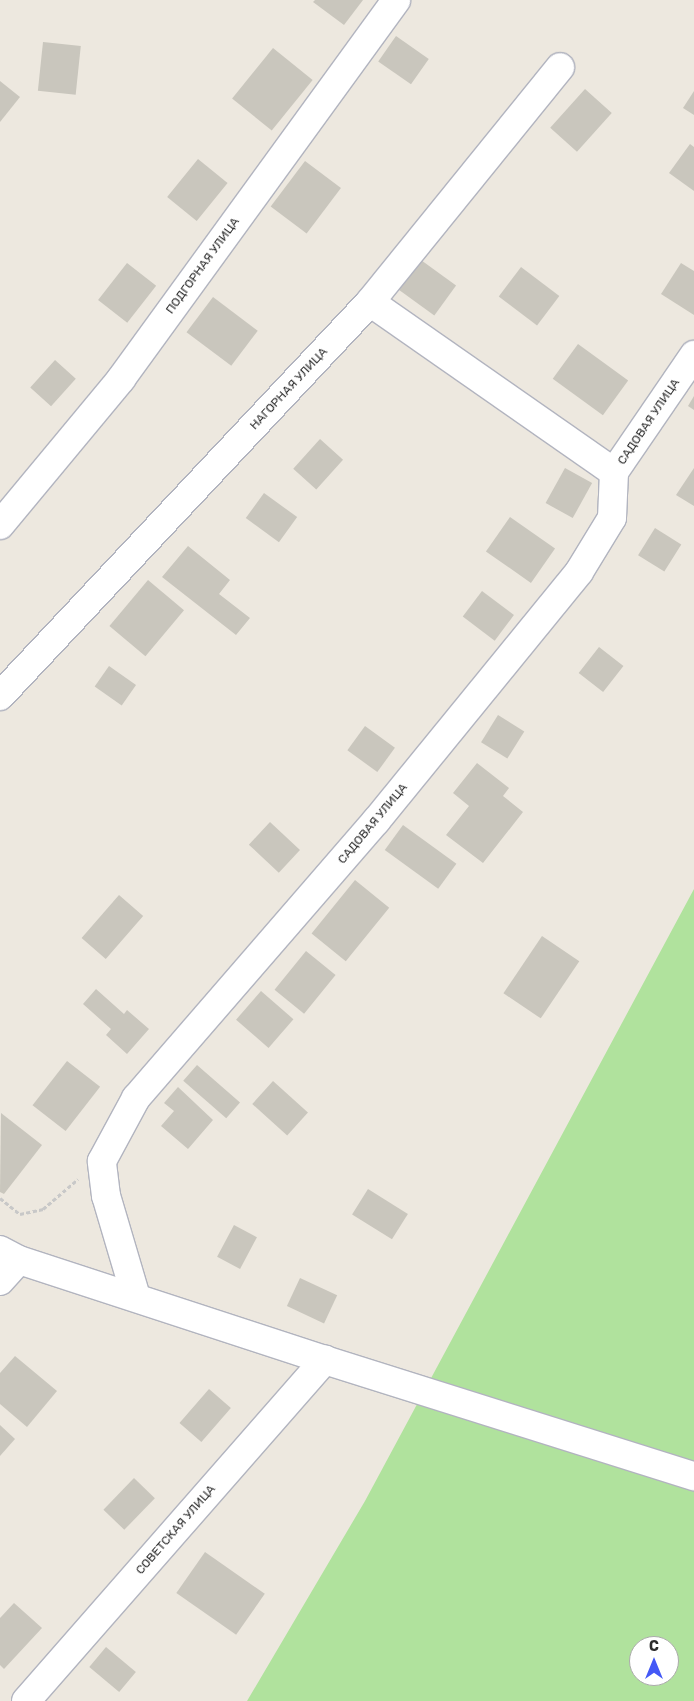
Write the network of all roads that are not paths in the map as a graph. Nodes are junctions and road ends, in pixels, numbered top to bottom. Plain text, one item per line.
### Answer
1 (396, 0) edge
2 (560, 67) dead end
3 (370, 302) junction
4 (694, 355) edge
5 (614, 472) junction
6 (0, 525) edge
7 (0, 696) edge
8 (10, 1255) edge
9 (0, 1281) edge
10 (136, 1298) junction
11 (325, 1360) junction
12 (694, 1476) edge
13 (26, 1701) edge

1 - 6 street, ПОДГОРНАЯ УЛИЦА
2 - 3 street, НАГОРНАЯ УЛИЦА
3 - 5 street
3 - 7 street, НАГОРНАЯ УЛИЦА
4 - 5 street, САДОВАЯ УЛИЦА
5 - 10 street, САДОВАЯ УЛИЦА
8 - 9 street
8 - 10 street
10 - 11 street
11 - 12 street
11 - 13 street, СОВЕТСКАЯ УЛИЦА

